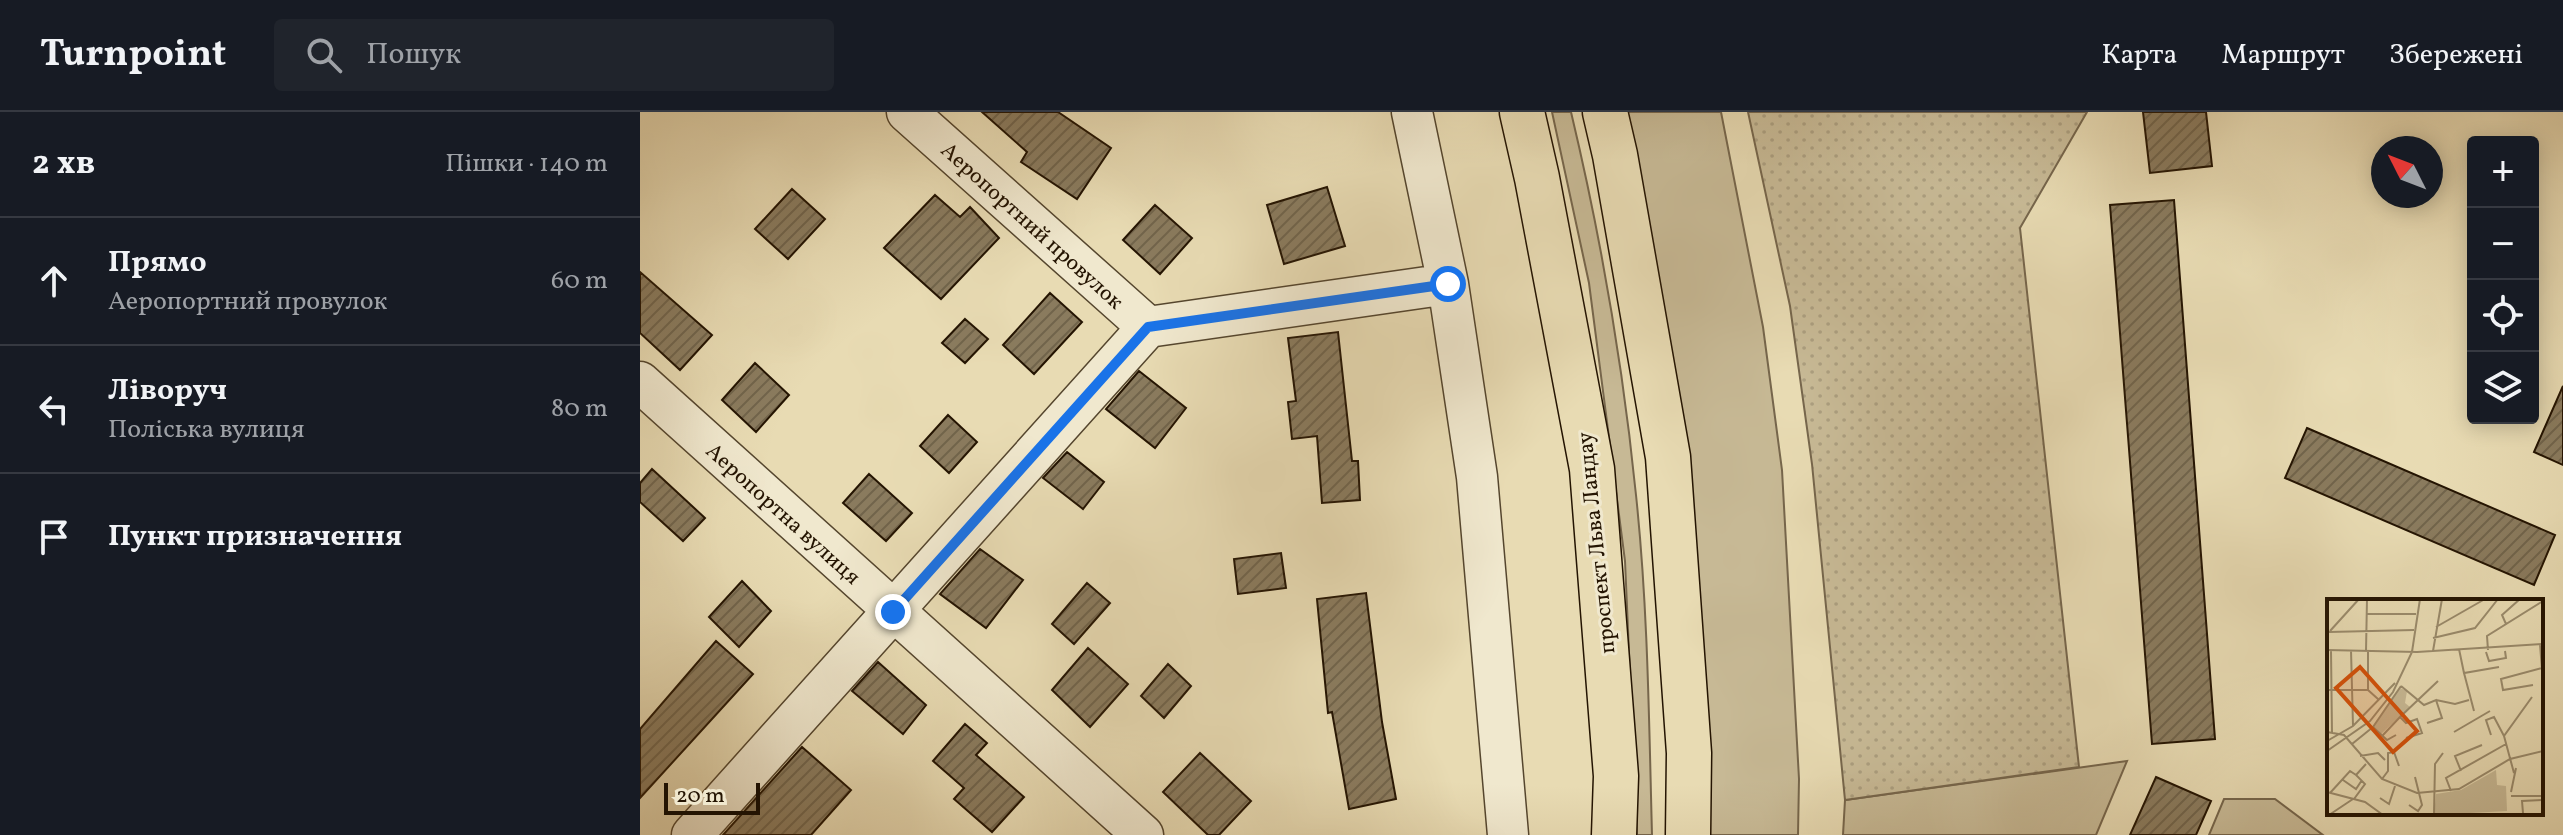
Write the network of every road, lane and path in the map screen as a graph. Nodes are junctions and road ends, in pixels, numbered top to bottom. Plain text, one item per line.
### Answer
1 (907, 112) edge
2 (1412, 112) edge
3 (1522, 112) edge
4 (1605, 112) edge
5 (1448, 284) junction
6 (1148, 327) junction
7 (640, 382) edge
8 (893, 612) junction
9 (692, 835) edge
10 (1143, 835) edge
11 (1508, 835) edge
12 (1614, 835) edge
13 (1688, 835) edge

1 - 6 street, Аеропортний провулок
2 - 5 street
3 - 12 main road, проспект Льва Ландау
4 - 13 main road
5 - 6 street
5 - 11 street
6 - 8 street
7 - 8 street, Аеропортна вулиця
8 - 9 street
8 - 10 street, Аеропортна вулиця

